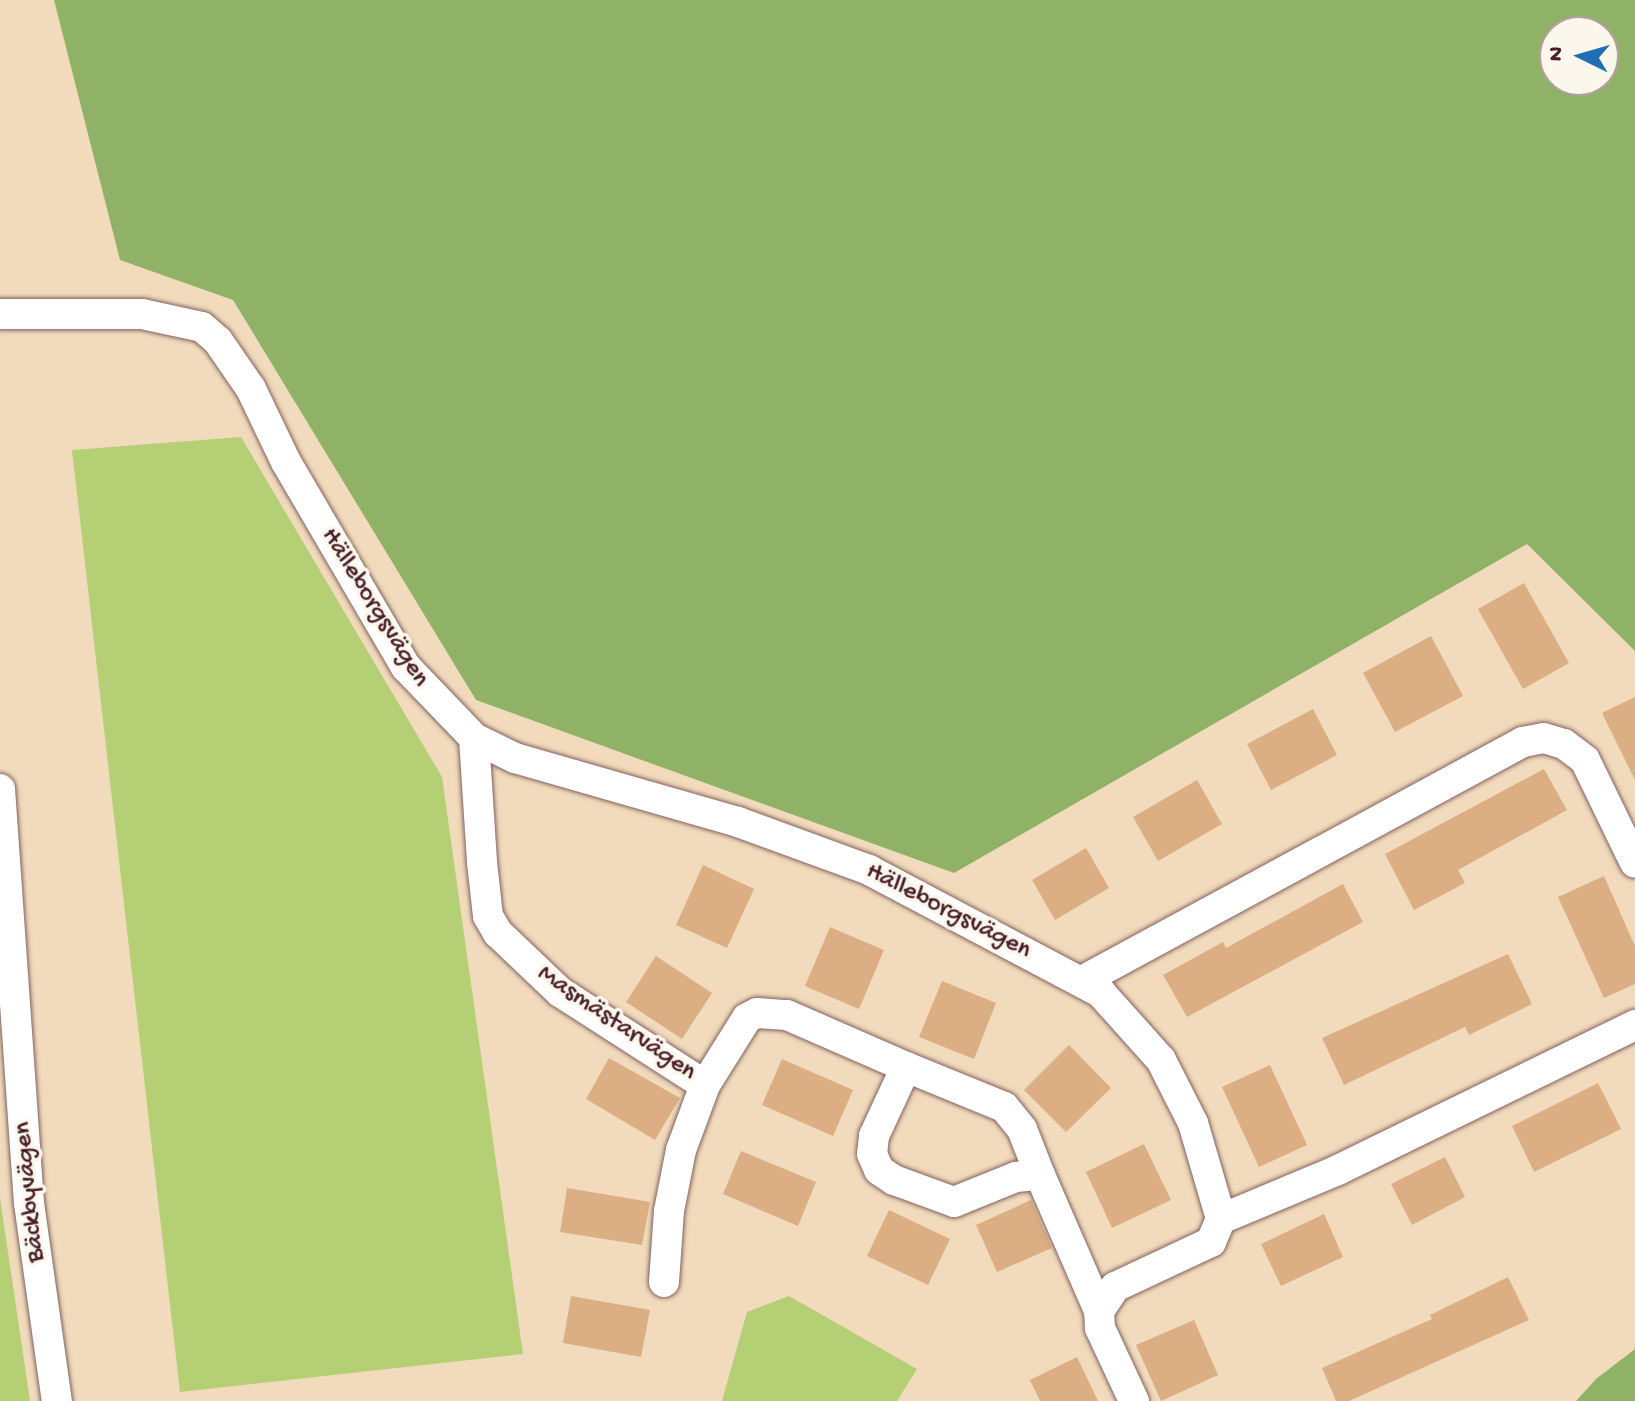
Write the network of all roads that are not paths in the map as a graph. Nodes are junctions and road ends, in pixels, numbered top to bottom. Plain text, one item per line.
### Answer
1 (0, 314) edge
2 (474, 738) junction
3 (0, 789) edge
4 (1635, 863) edge
5 (1082, 981) junction
6 (1635, 1025) edge
7 (906, 1067) junction
8 (705, 1085) junction
9 (1040, 1175) junction
10 (1221, 1219) junction
11 (664, 1282) dead end
12 (1099, 1311) junction
13 (57, 1401) edge
14 (1134, 1401) edge

1 - 2 street, Hälleborgsvägen
2 - 5 street, Hälleborgsvägen
2 - 8 street, Masmästarvägen
3 - 13 street, Bäckbyvägen
4 - 5 street
5 - 10 street, Hälleborgsvägen
6 - 10 street
7 - 8 street, Masmästarvägen
7 - 9 street, Masmästarvägen
7 - 9 street
8 - 11 street, Masmästarvägen
9 - 12 street, Masmästarvägen
10 - 12 street
12 - 14 street, Masmästarvägen

